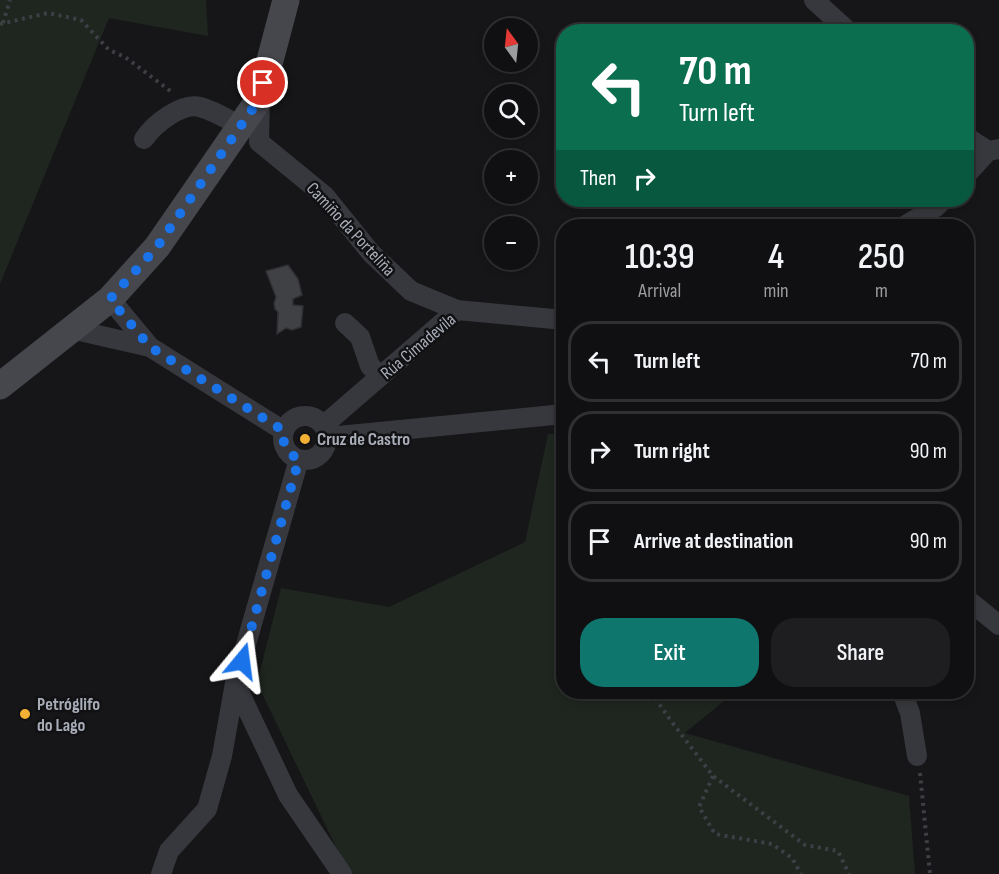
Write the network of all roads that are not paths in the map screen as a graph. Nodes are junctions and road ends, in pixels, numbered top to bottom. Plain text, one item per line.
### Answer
1 (285, 0) edge
2 (814, 0) edge
3 (840, 24) edge
4 (260, 98) junction
5 (240, 126) junction
6 (144, 139) dead end
7 (974, 141) edge
8 (994, 150) edge
9 (974, 168) edge
10 (936, 207) edge
11 (916, 219) edge
12 (110, 299) junction
13 (457, 310) junction
14 (556, 319) edge
15 (345, 323) dead end
16 (71, 329) junction
17 (150, 347) junction
18 (381, 376) junction
19 (0, 386) edge
20 (556, 414) edge
21 (284, 431) junction
22 (326, 431) junction
23 (299, 459) junction
24 (974, 605) edge
25 (999, 626) edge
26 (236, 683) junction
27 (905, 699) edge
28 (917, 756) road end
29 (161, 874) edge
30 (342, 874) edge

1 - 4 street
2 - 3 street
4 - 5 street
4 - 13 street, Camiño da Porteliña
5 - 6 street
5 - 12 street
7 - 8 street
8 - 9 street
10 - 11 street
12 - 16 street
12 - 17 street
13 - 14 street, Rúa Cimadevila
13 - 18 street, Rúa Cimadevila
15 - 18 street
16 - 17 street
16 - 19 street
17 - 21 street
18 - 22 street, Rúa Cimadevila
20 - 22 street
21 - 22 street
21 - 23 street
22 - 23 street
23 - 26 street
24 - 25 street
26 - 29 street
26 - 30 street
27 - 28 street

